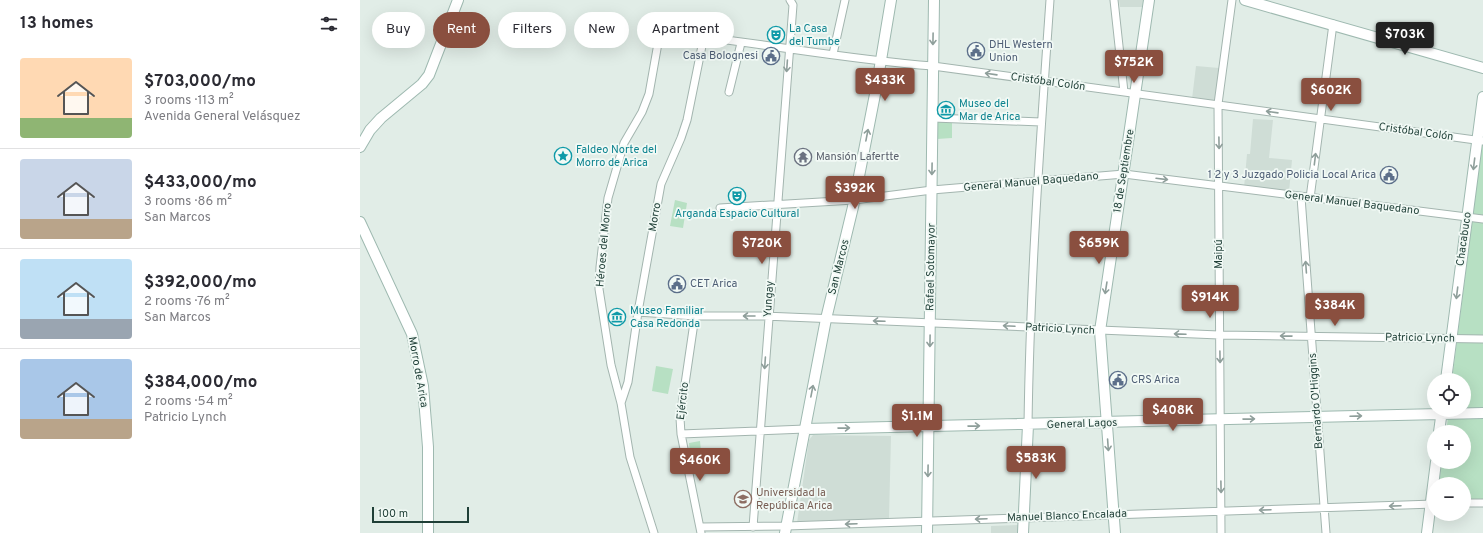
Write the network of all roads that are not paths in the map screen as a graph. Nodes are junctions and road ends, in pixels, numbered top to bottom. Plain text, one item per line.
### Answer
1 (458, 0) edge
2 (790, 0) edge
3 (845, 0) edge
4 (891, 0) edge
5 (934, 0) edge
6 (1050, 0) edge
7 (1114, 0) edge
8 (1149, 0) edge
9 (1232, 0) edge
10 (1245, 0) edge
11 (1333, 24) junction
12 (734, 42) edge
13 (740, 43) junction
14 (657, 48) edge
15 (702, 48) edge
16 (789, 48) junction
17 (833, 54) junction
18 (880, 62) junction
19 (933, 66) junction
20 (1483, 68) edge
21 (1044, 81) junction
22 (729, 92) dead end
23 (1124, 92) junction
24 (1136, 94) junction
25 (1483, 97) edge
26 (1218, 104) junction
27 (933, 118) junction
28 (1320, 118) junction
29 (1041, 122) junction
30 (1480, 140) edge
31 (360, 147) edge
32 (1124, 174) junction
33 (1037, 180) junction
34 (1220, 186) junction
35 (932, 190) junction
36 (1301, 197) junction
37 (1310, 198) junction
38 (854, 200) junction
39 (777, 204) junction
40 (720, 208) dead end
41 (1467, 218) junction
42 (1483, 219) edge
43 (360, 222) edge
44 (638, 312) junction
45 (695, 316) junction
46 (768, 316) junction
47 (826, 318) junction
48 (930, 323) junction
49 (1029, 327) junction
50 (1100, 331) junction
51 (1219, 335) junction
52 (1311, 336) junction
53 (1451, 338) junction
54 (1483, 339) edge
55 (1447, 373) edge
56 (621, 403) junction
57 (1427, 413) edge
58 (1471, 413) edge
59 (1483, 413) edge
60 (1317, 418) junction
61 (1220, 420) junction
62 (1107, 423) junction
63 (1028, 425) junction
64 (928, 427) junction
65 (805, 429) junction
66 (760, 430) junction
67 (680, 434) junction
68 (1471, 503) edge
69 (1483, 503) edge
70 (1427, 504) edge
71 (1324, 508) junction
72 (1221, 511) junction
73 (1114, 515) junction
74 (1024, 518) junction
75 (1429, 521) edge
76 (927, 522) junction
77 (753, 527) junction
78 (700, 530) edge
79 (786, 530) edge
80 (428, 533) edge
81 (654, 533) edge
82 (927, 533) edge
83 (1023, 533) edge
84 (1115, 533) edge
85 (1222, 533) edge
86 (1326, 533) edge
87 (1427, 533) edge

1 - 31 street
2 - 16 street, Yungay
3 - 17 street
4 - 18 street, San Marcos
5 -> 19 street, Rafael Sotomayor
6 - 21 street
7 - 23 street
8 - 24 street, 18 de Septiembre
9 - 26 street, Maipú
10 - 11 street
11 - 20 street
11 - 28 street
12 - 13 street, Cristóbal Colón
13 - 16 street, Cristóbal Colón
13 - 22 street
14 - 56 street, Héroes del Morro
15 - 44 street, Morro
16 - 17 street, Cristóbal Colón
16 -> 39 street, Yungay
17 - 18 street, Cristóbal Colón
18 - 19 street, Cristóbal Colón
38 -> 18 street, San Marcos
21 -> 19 street, Cristóbal Colón
19 - 27 street, Rafael Sotomayor
21 - 23 street, Cristóbal Colón
21 - 29 street
23 - 24 street, Cristóbal Colón
24 - 26 street, Cristóbal Colón
24 - 32 street, 18 de Septiembre
25 - 30 street, Chacabuco
28 -> 26 street, Cristóbal Colón
26 -> 34 street, Maipú
27 - 29 street
27 -> 35 street, Rafael Sotomayor
28 - 30 street, Cristóbal Colón
37 -> 28 street
29 - 33 street
30 -> 41 street, Chacabuco
32 - 33 street, General Manuel Baquedano
32 -> 34 street, General Manuel Baquedano
32 -> 50 street, 18 de Septiembre
33 - 35 street, General Manuel Baquedano
33 - 49 street
34 - 36 street, General Manuel Baquedano
34 - 51 street, Maipú
35 - 38 street, General Manuel Baquedano
35 - 48 street, Rafael Sotomayor
36 - 37 street, General Manuel Baquedano
52 -> 36 street, Bernardo O'Higgins
37 - 41 street, General Manuel Baquedano
38 - 39 street, General Manuel Baquedano
38 - 47 street, San Marcos
39 - 40 street, General Manuel Baquedano
39 - 46 street, Yungay
41 - 42 street, General Manuel Baquedano
41 -> 53 street, Chacabuco
43 - 80 street, Morro de Arica
44 - 45 street, Patricio Lynch
44 - 56 street, Morro
46 -> 45 street, Patricio Lynch
45 - 67 street, Ejército
46 - 47 street, Patricio Lynch
46 -> 66 street, Yungay
48 -> 47 street, Patricio Lynch
65 -> 47 street, San Marcos
49 -> 48 street, Patricio Lynch
48 -> 64 street, Rafael Sotomayor
49 - 50 street, Patricio Lynch
49 - 63 street
51 -> 50 street, Patricio Lynch
50 - 62 street, 18 de Septiembre
52 -> 51 street, Patricio Lynch
51 -> 61 street, Maipú
52 - 53 street, Patricio Lynch
52 - 60 street, Bernardo O'Higgins
53 - 54 street, Patricio Lynch
53 - 55 street, Chacabuco
56 - 81 street, Héroes del Morro
60 -> 57 street, General Lagos
58 - 59 street, General Lagos
61 -> 60 street, General Lagos
60 - 71 street, Bernardo O'Higgins
61 - 62 street, General Lagos
61 -> 72 street, Maipú
62 - 63 street, General Lagos
62 -> 73 street, 18 de Septiembre
64 -> 63 street, General Lagos
63 - 74 street
65 -> 64 street, General Lagos
64 -> 76 street, Rafael Sotomayor
65 - 66 street, General Lagos
65 - 79 street, San Marcos
66 - 67 street, General Lagos
66 - 77 street, Yungay
67 - 78 street, Ejército
68 - 69 street
70 -> 71 street, Manuel Blanco Encalada
71 -> 72 street, Manuel Blanco Encalada
71 - 86 street, Bernardo O'Higgins
72 - 73 street, Manuel Blanco Encalada
72 - 85 street, Maipú
73 - 74 street, Manuel Blanco Encalada
73 - 84 street, 18 de Septiembre
74 -> 76 street, Manuel Blanco Encalada
74 - 83 street
75 - 87 street
76 -> 79 street, Manuel Blanco Encalada
76 - 82 street, Rafael Sotomayor
77 - 78 street, Manuel Blanco Encalada
77 - 79 street, Manuel Blanco Encalada

